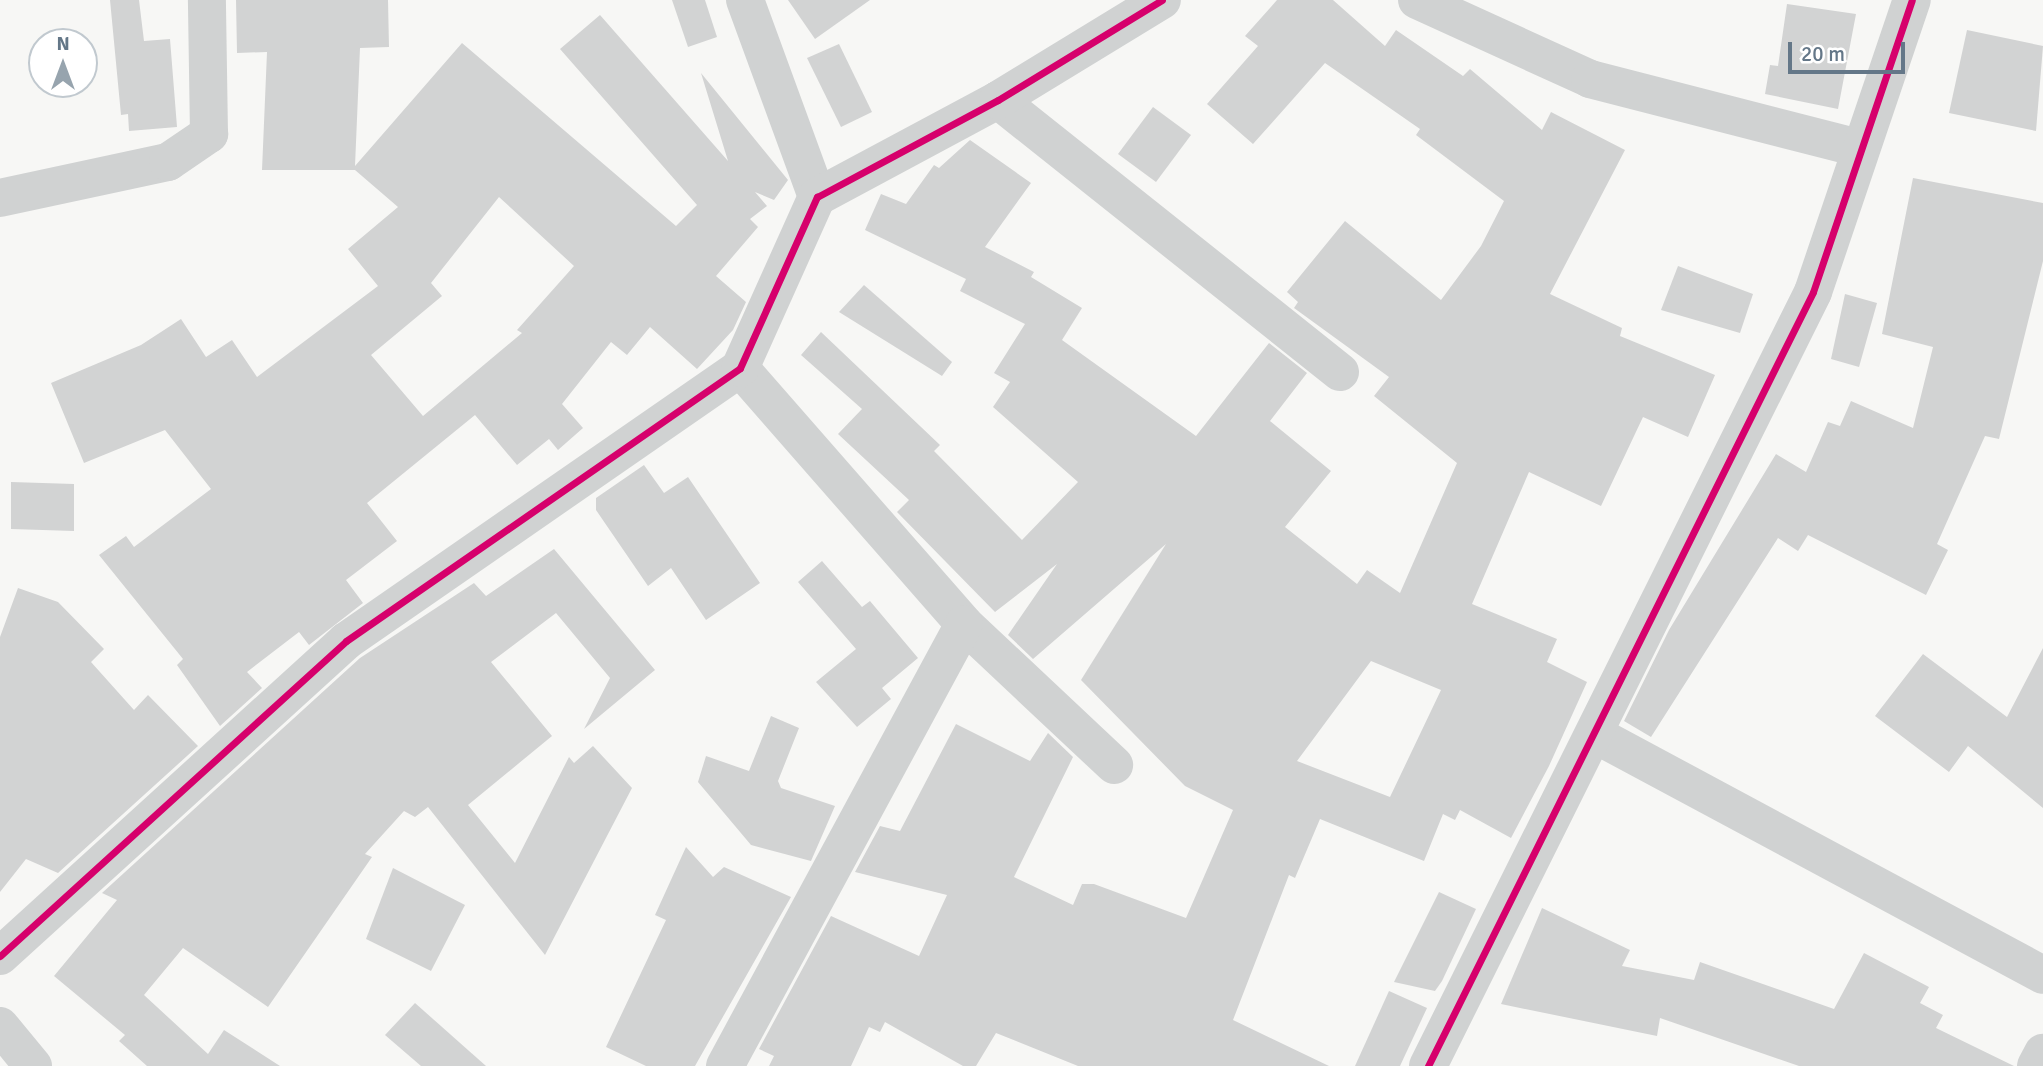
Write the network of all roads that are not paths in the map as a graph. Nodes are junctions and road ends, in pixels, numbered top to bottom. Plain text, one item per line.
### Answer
1 (206, 0) edge
2 (745, 0) edge
3 (1162, 0) edge
4 (1417, 0) edge
5 (1912, 0) edge
6 (998, 100) junction
7 (1859, 148) junction
8 (817, 197) junction
9 (0, 198) edge
10 (740, 368) junction
11 (1340, 372) dead end
12 (964, 624) junction
13 (1596, 735) junction
14 (1114, 765) dead end
15 (0, 956) edge
16 (2043, 975) edge
17 (0, 1026) edge
18 (2043, 1052) edge
19 (33, 1066) edge
20 (725, 1066) edge
21 (1429, 1066) edge
22 (2036, 1066) edge

1 - 9 street
2 - 8 street
3 - 6 street
4 - 7 street
5 - 7 street
6 - 8 street
6 - 11 street
7 - 13 street
8 - 10 street
10 - 12 street
10 - 15 street
12 - 14 street
12 - 20 street
13 - 16 street
13 - 21 street
17 - 19 street
18 - 22 street

